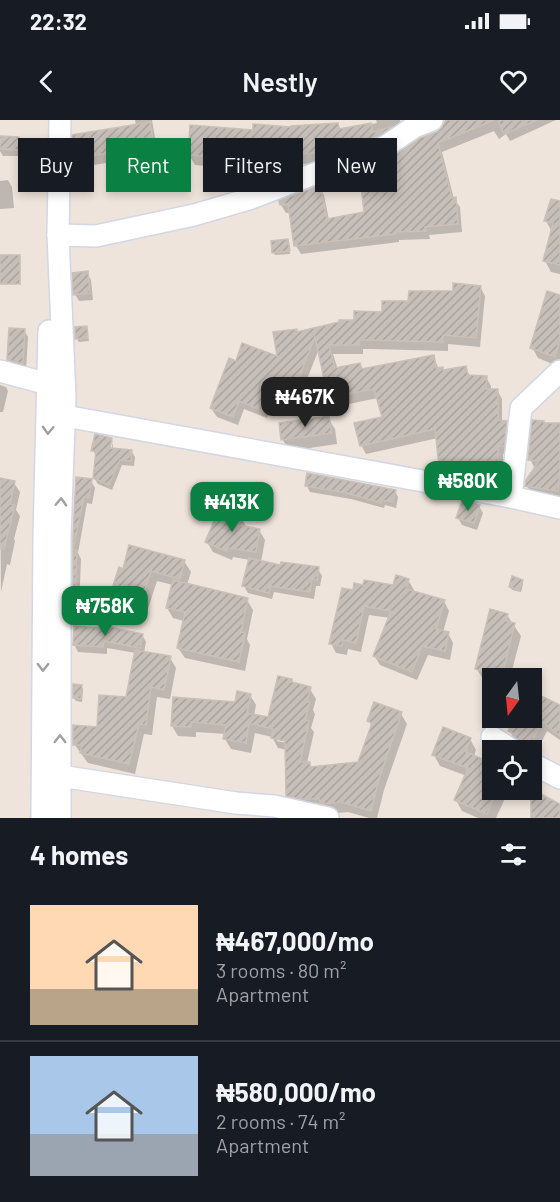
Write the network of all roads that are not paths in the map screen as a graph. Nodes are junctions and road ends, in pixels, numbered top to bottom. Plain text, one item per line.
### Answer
1 (52, 120) edge
2 (60, 120) edge
3 (432, 120) edge
4 (58, 235) junction
5 (0, 371) edge
6 (560, 371) edge
7 (48, 384) junction
8 (64, 416) junction
9 (511, 497) junction
10 (560, 508) edge
11 (52, 537) junction
12 (492, 737) dead end
13 (497, 740) edge
14 (542, 769) edge
15 (60, 776) junction
16 (560, 778) edge
17 (236, 811) edge
18 (42, 818) edge
19 (60, 818) edge
20 (328, 818) edge

1 - 7 street
2 - 4 street
3 - 4 street
4 - 8 street
5 - 7 street
6 - 9 street
7 -> 11 street
8 - 9 street
11 -> 8 street
9 - 10 street
15 -> 11 street
11 -> 18 street
12 - 13 street
14 - 16 street
15 - 17 street
15 - 19 street
17 - 20 street

